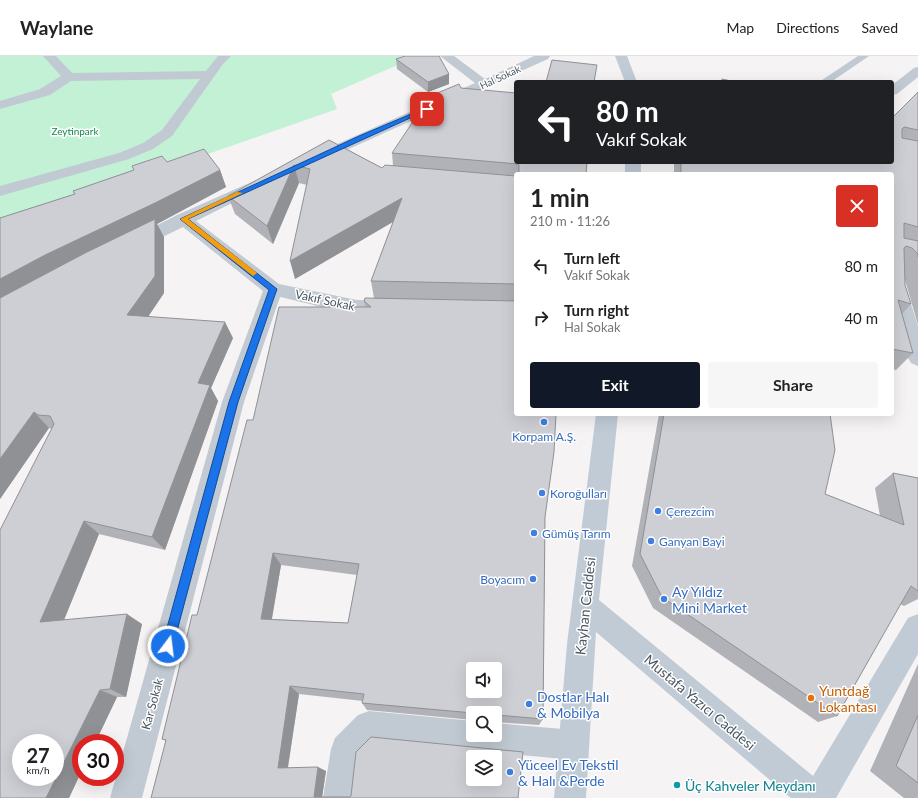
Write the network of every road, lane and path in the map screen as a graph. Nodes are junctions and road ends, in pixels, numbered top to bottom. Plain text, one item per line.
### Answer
1 (49, 56) edge
2 (446, 56) edge
3 (544, 56) edge
4 (621, 56) edge
5 (864, 56) edge
6 (216, 58) edge
7 (918, 71) edge
8 (210, 74) junction
9 (68, 77) junction
10 (630, 80) edge
11 (827, 80) edge
12 (894, 89) edge
13 (486, 90) junction
14 (0, 105) edge
15 (299, 166) edge
16 (270, 179) edge
17 (0, 192) edge
18 (183, 219) junction
19 (119, 251) edge
20 (894, 279) edge
21 (274, 289) junction
22 (405, 308) edge
23 (918, 358) edge
24 (607, 416) edge
25 (585, 605) junction
26 (918, 628) edge
27 (574, 745) junction
28 (126, 798) edge
29 (339, 798) edge
30 (570, 798) edge
31 (816, 798) edge

1 - 9 street
2 - 13 street
3 - 13 street, Hal Sokak
4 - 10 main road
5 - 11 lane
6 - 8 street
7 - 12 street
8 - 9 street
8 - 17 street
9 - 14 street
13 - 15 street, Hal Sokak
16 - 18 street
18 - 19 street
18 - 21 street, Vakıf Sokak
20 - 23 street
21 - 22 street, Vakıf Sokak
21 - 28 street, Kar Sokak
24 - 25 main road, Kayhan Caddesi
25 - 27 main road, Kayhan Caddesi
25 - 31 main road, Mustafa Yazıcı Caddesi
26 - 31 main road
27 - 29 street
27 - 30 main road, Kayhan Caddesi

